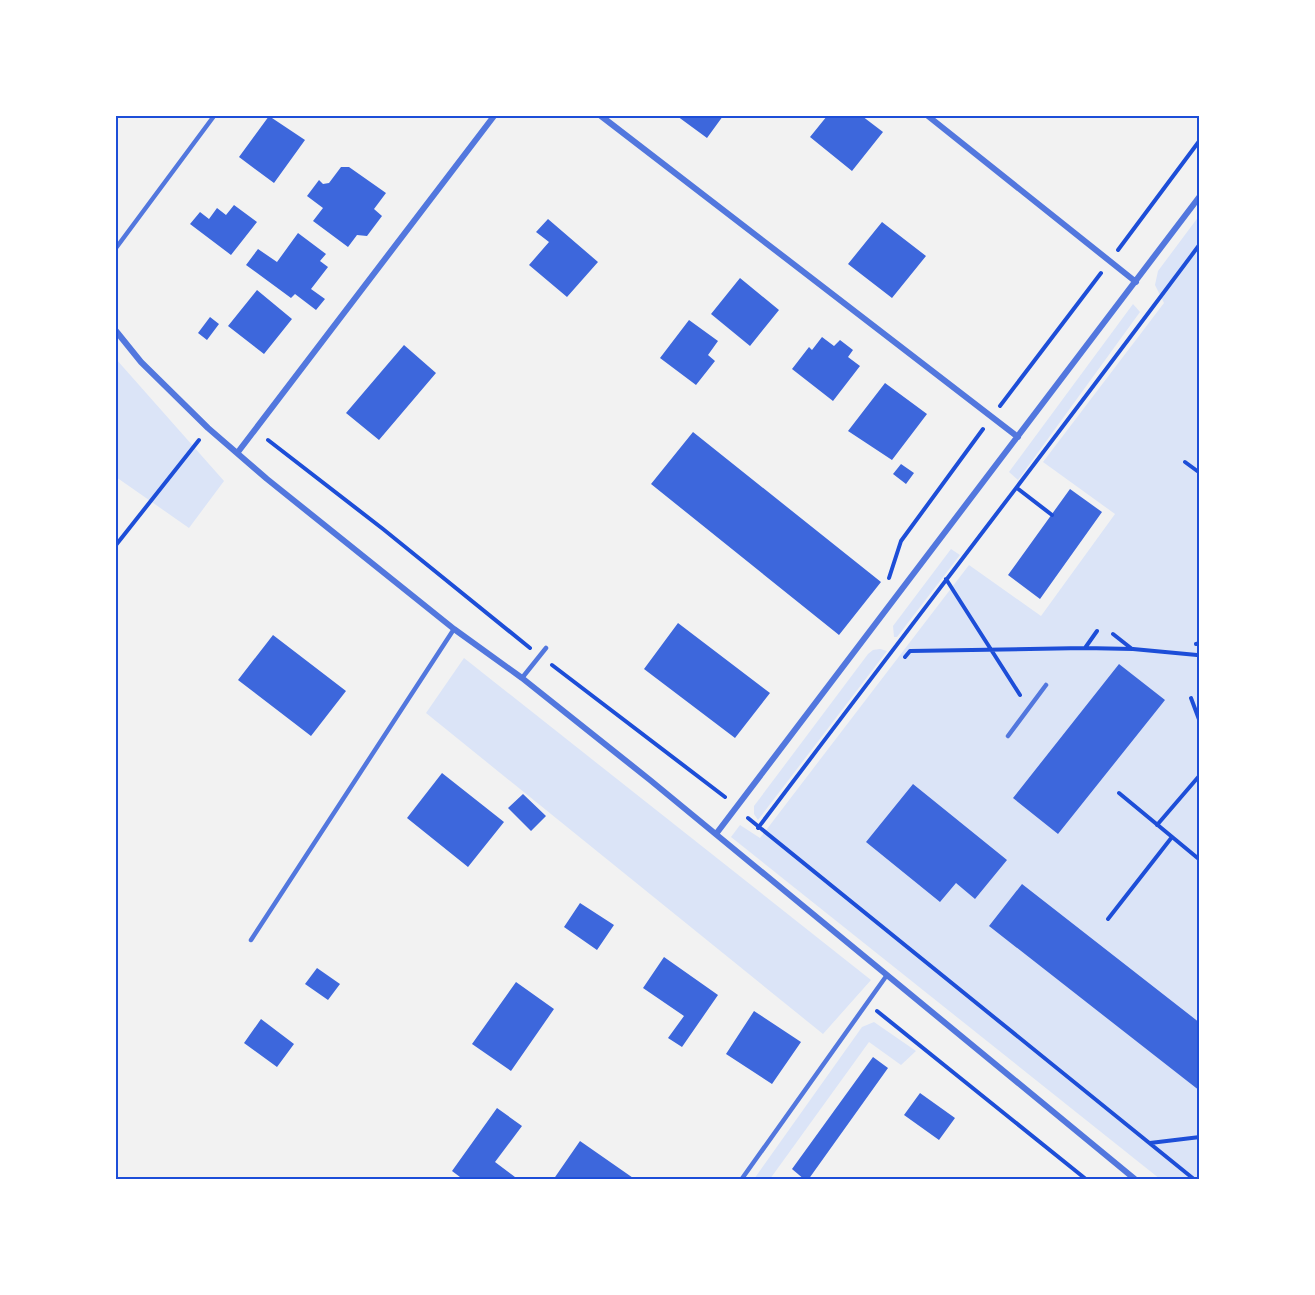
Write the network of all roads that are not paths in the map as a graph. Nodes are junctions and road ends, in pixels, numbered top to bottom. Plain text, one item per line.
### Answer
1 (214, 116) edge
2 (494, 116) edge
3 (601, 116) edge
4 (928, 116) edge
5 (1200, 196) edge
6 (116, 248) edge
7 (1136, 282) junction
8 (116, 331) edge
9 (1018, 437) junction
10 (238, 453) junction
11 (454, 629) junction
12 (546, 648) dead end
13 (522, 678) junction
14 (1046, 685) dead end
15 (1008, 736) dead end
16 (716, 834) junction
17 (251, 940) dead end
18 (887, 975) junction
19 (741, 1179) edge
20 (1136, 1179) edge

1 - 6 lane
2 - 10 street
3 - 9 street
4 - 7 street
5 - 7 street
7 - 9 street
8 - 10 street
9 - 16 street
10 - 11 street
11 - 13 street
11 - 17 lane
12 - 13 lane
13 - 16 street
14 - 15 lane
16 - 18 street
18 - 19 lane
18 - 20 street

